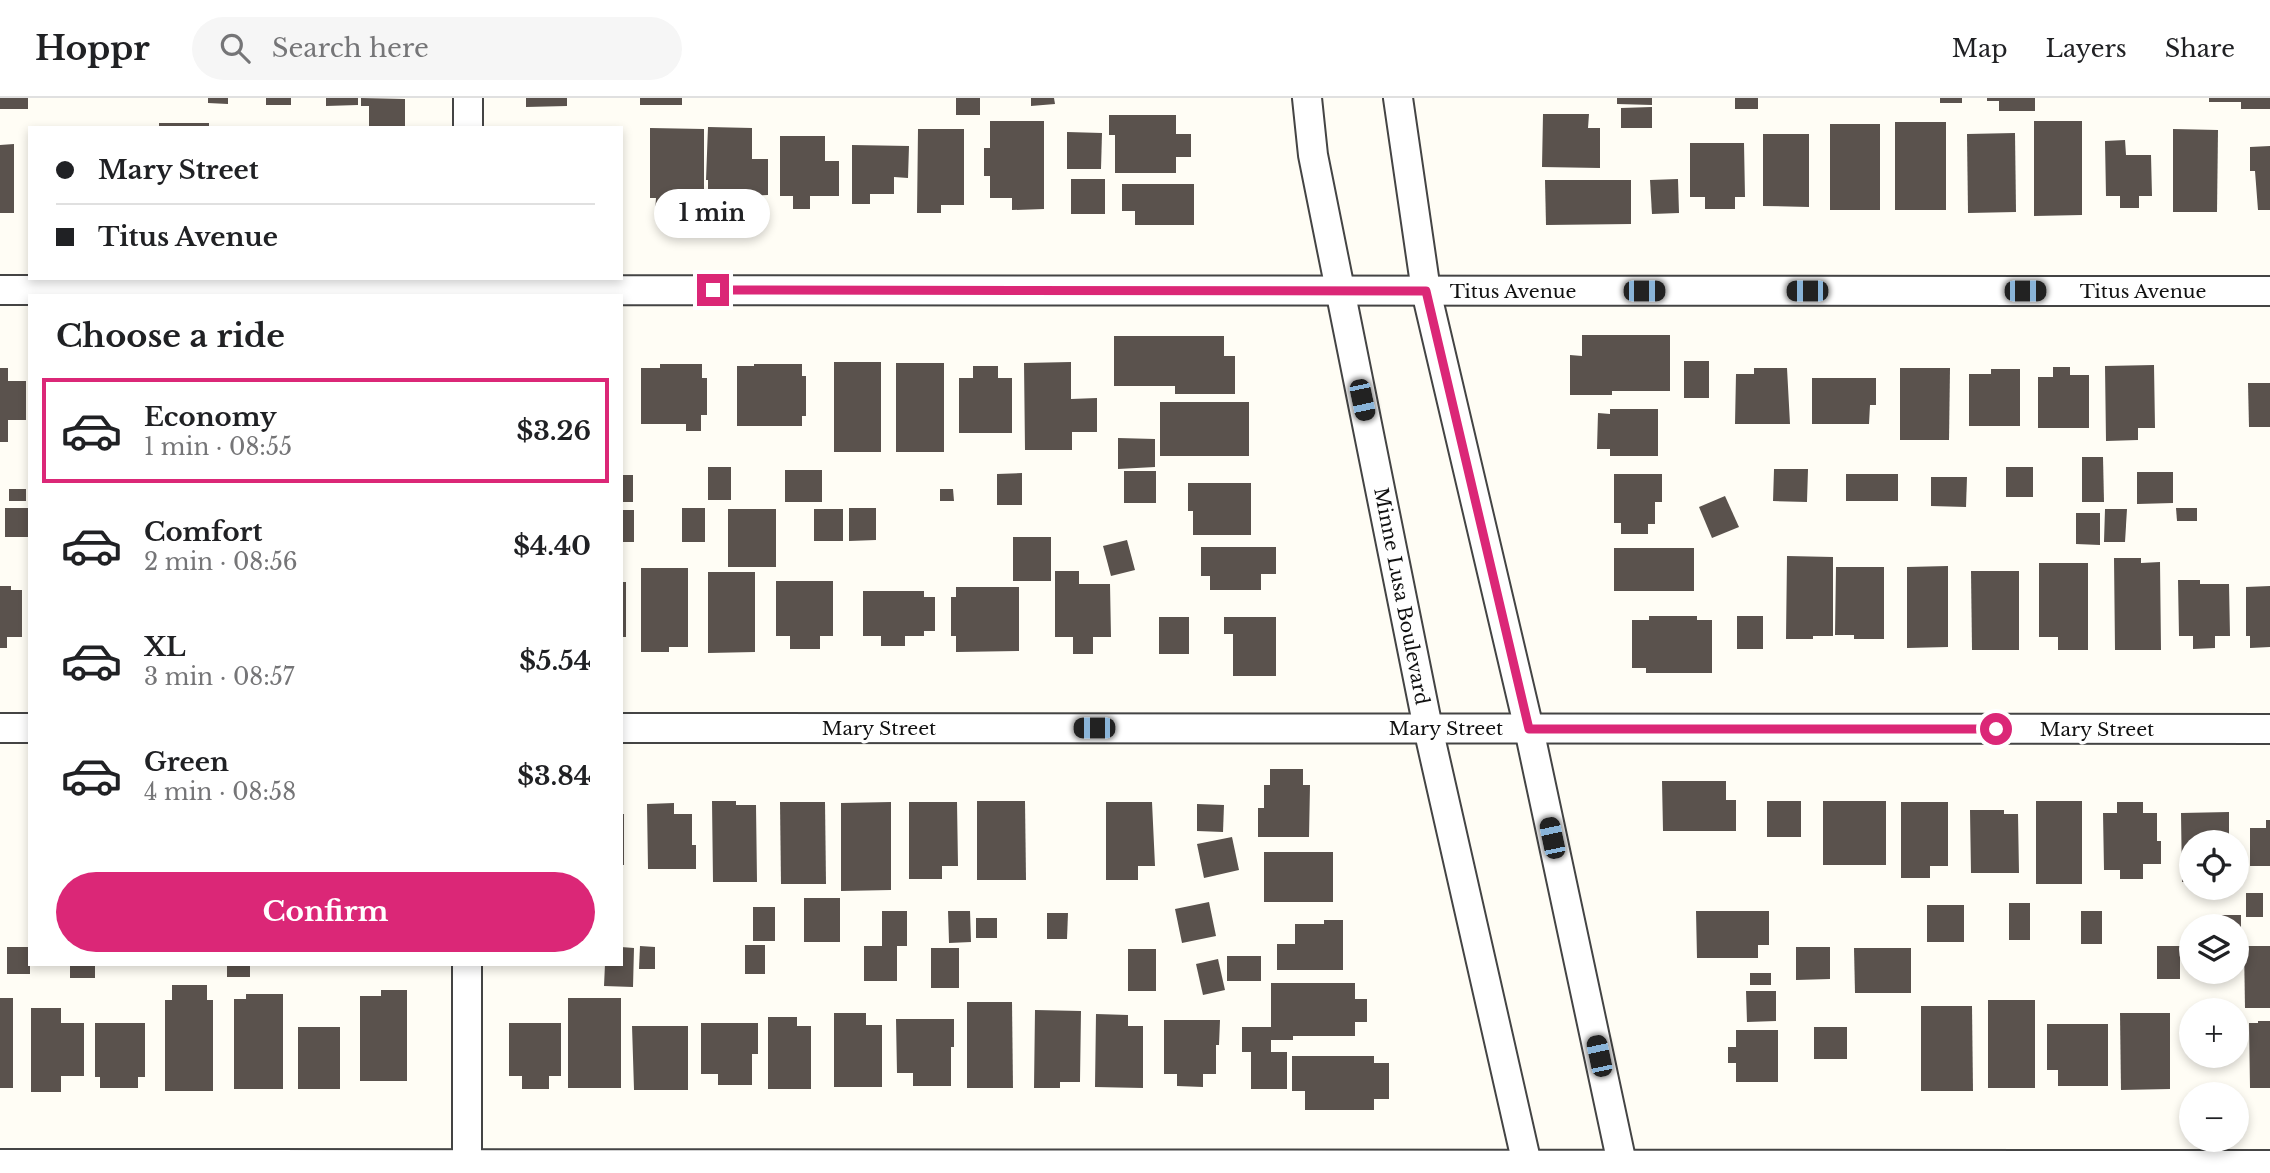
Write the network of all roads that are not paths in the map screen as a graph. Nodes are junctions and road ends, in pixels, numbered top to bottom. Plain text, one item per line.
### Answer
1 (468, 98) edge
2 (1307, 98) edge
3 (1398, 98) edge
4 (468, 126) edge
5 (468, 288) edge
6 (0, 290) edge
7 (1340, 290) junction
8 (1426, 291) junction
9 (2270, 291) edge
10 (0, 728) edge
11 (28, 728) edge
12 (623, 728) edge
13 (1428, 728) junction
14 (1529, 729) junction
15 (2270, 729) edge
16 (467, 966) edge
17 (0, 1164) edge
18 (2270, 1165) edge
19 (1528, 1168) edge
20 (1623, 1169) edge
21 (467, 1170) edge

1 - 4 street
2 - 7 street, Minne Lusa Boulevard
3 - 8 street
5 - 6 street, Titus Avenue
5 - 7 street, Titus Avenue
7 - 8 street, Titus Avenue
7 - 13 street, Minne Lusa Boulevard
8 - 9 street, Titus Avenue
8 - 14 street
10 - 11 street
12 - 13 street, Mary Street
13 - 14 street, Mary Street
13 - 19 street, Minne Lusa Boulevard
14 - 15 street, Mary Street
14 - 20 street
16 - 21 street
17 - 21 street
18 - 20 street
19 - 20 street
19 - 21 street

